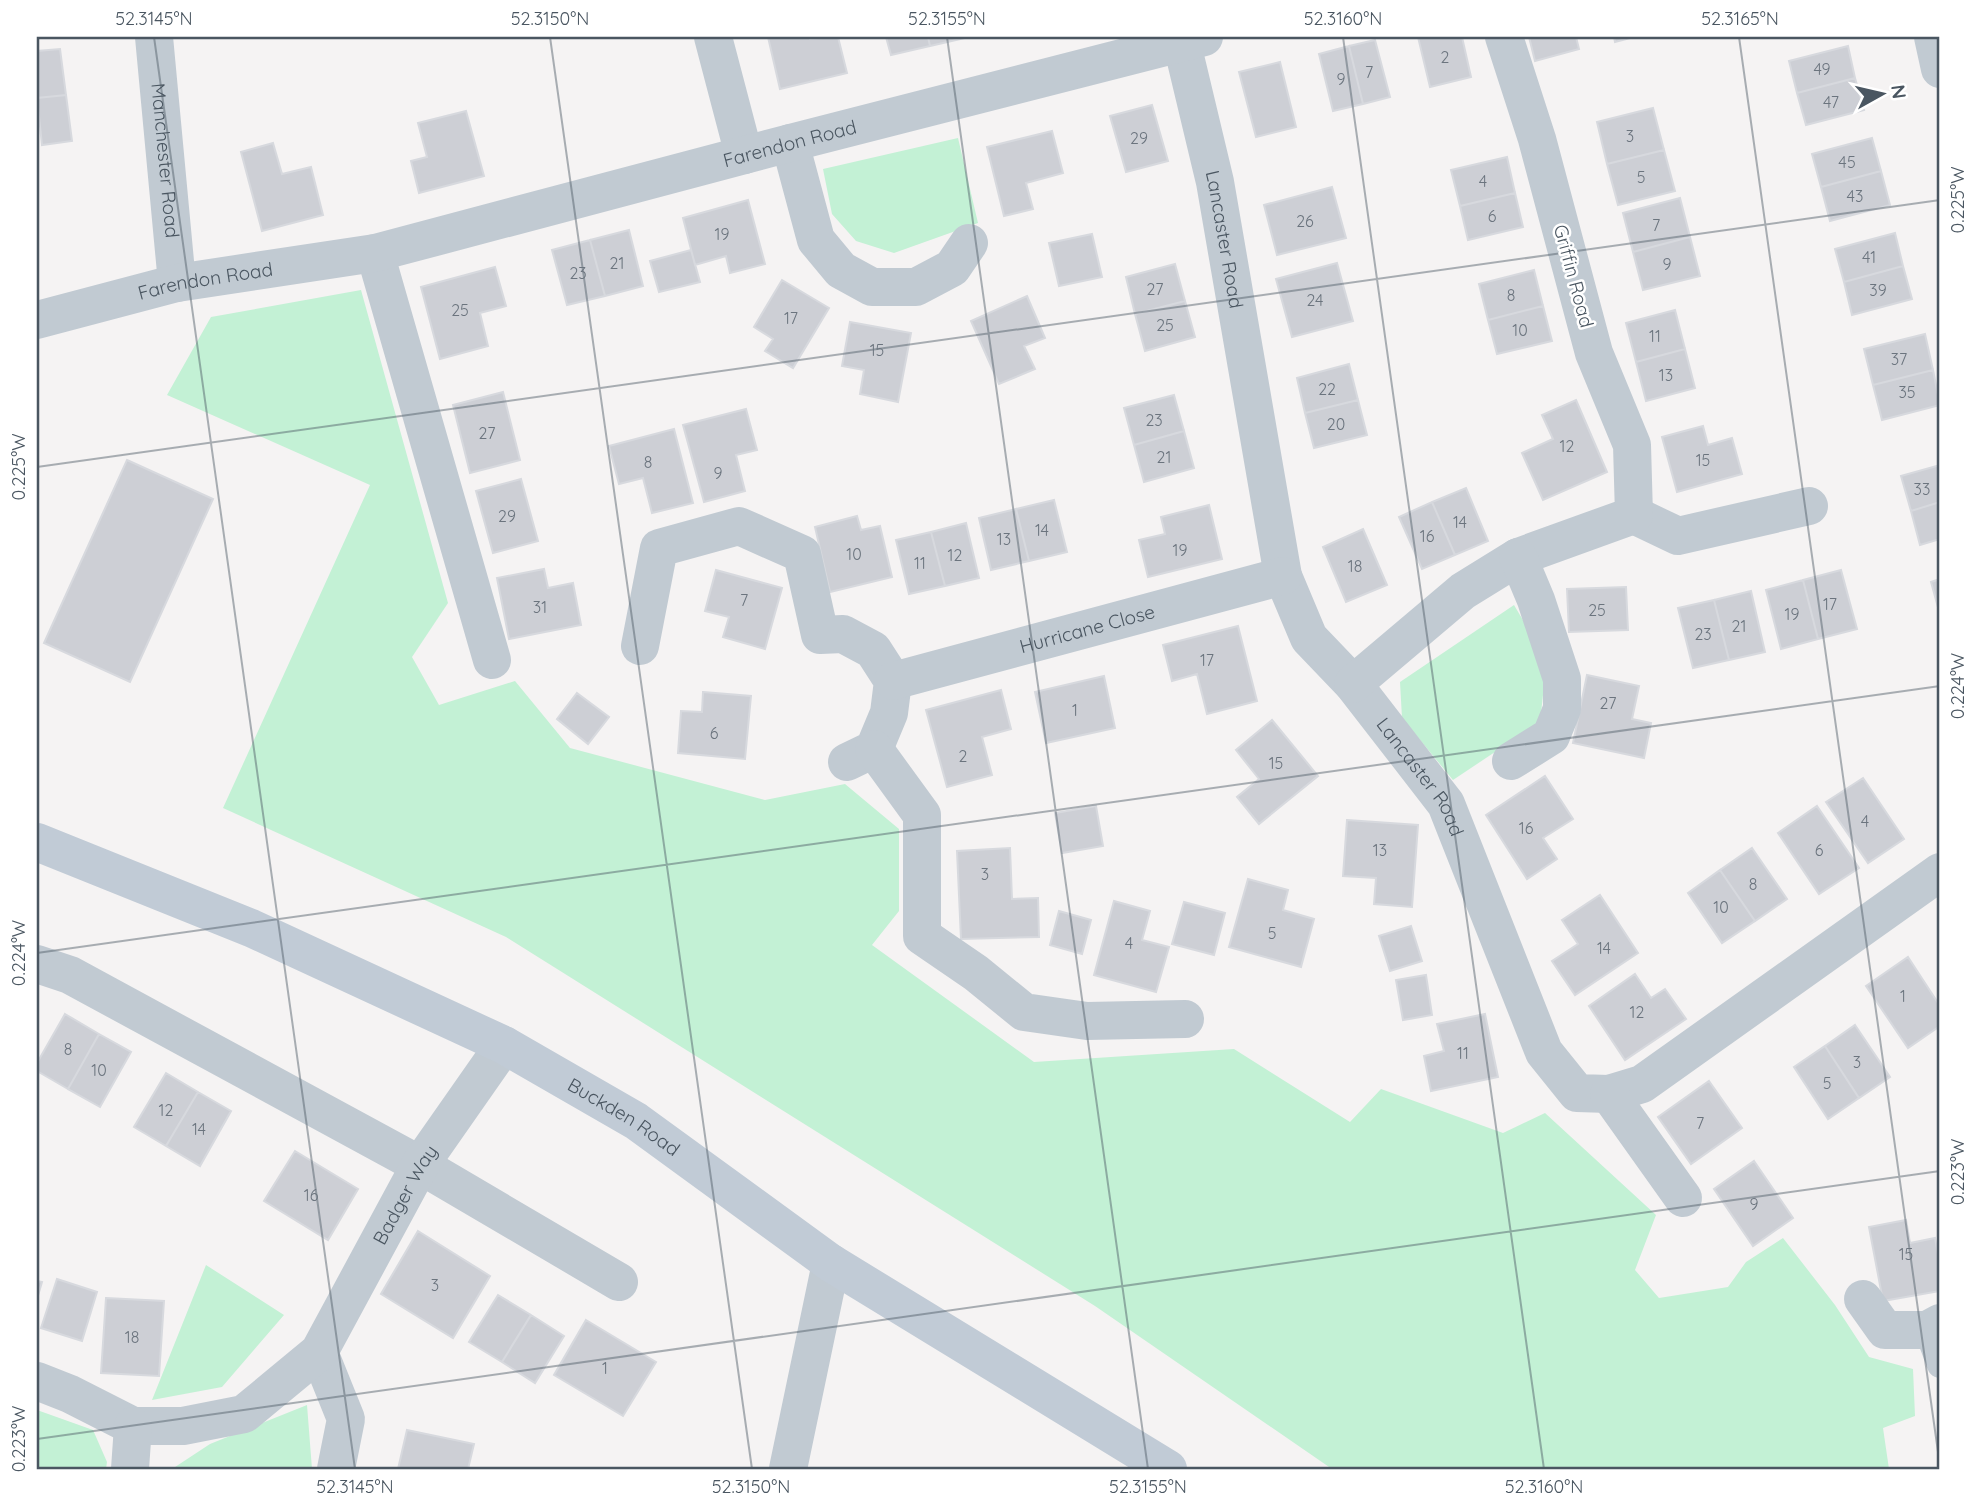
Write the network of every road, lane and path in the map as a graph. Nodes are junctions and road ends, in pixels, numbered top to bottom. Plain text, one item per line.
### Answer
1 (154, 37) edge
2 (713, 37) edge
3 (1504, 37) edge
4 (1933, 37) edge
5 (1193, 40) edge
6 (1940, 69) edge
7 (789, 143) junction
8 (744, 155) junction
9 (969, 243) dead end
10 (375, 253) junction
11 (177, 284) junction
12 (37, 320) edge
13 (1808, 506) dead end
14 (1634, 515) junction
15 (1518, 557) junction
16 (1283, 576) junction
17 (640, 646) dead end
18 (492, 660) dead end
19 (893, 681) junction
20 (1353, 684) junction
21 (1511, 761) dead end
22 (37, 842) edge
23 (1940, 872) edge
24 (37, 964) edge
25 (1185, 1019) dead end
26 (504, 1045) junction
27 (1609, 1094) junction
28 (420, 1164) junction
29 (1683, 1198) dead end
30 (831, 1263) junction
31 (619, 1282) dead end
32 (1863, 1299) dead end
33 (1936, 1339) edge
34 (319, 1352) junction
35 (37, 1381) edge
36 (134, 1426) junction
37 (130, 1469) edge
38 (336, 1469) edge
39 (788, 1469) edge
40 (1168, 1469) edge

1 - 11 street, Manchester Road
2 - 8 street
3 - 14 street, Griffin Road
4 - 6 street
5 - 7 street, Farendon Road
5 - 16 street, Lancaster Road
7 - 8 street, Farendon Road
7 - 9 street
8 - 10 street, Farendon Road
10 - 11 street, Farendon Road
10 - 18 street
11 - 12 street, Farendon Road
13 - 14 street
14 - 15 street
15 - 20 street
15 - 21 street
16 - 19 street, Hurricane Close
16 - 20 street, Lancaster Road
17 - 19 street
19 - 25 street
20 - 27 street, Lancaster Road
22 - 26 main road, Buckden Road
23 - 27 street, Lancaster Road
24 - 28 street
26 - 28 street, Badger Way
26 - 30 main road, Buckden Road
27 - 29 street
28 - 31 street
28 - 34 street, Badger Way
30 - 39 street
30 - 40 main road, Buckden Road
32 - 33 street
34 - 36 street, Badger Way
34 - 38 street
35 - 36 street, Badger Way
36 - 37 street

